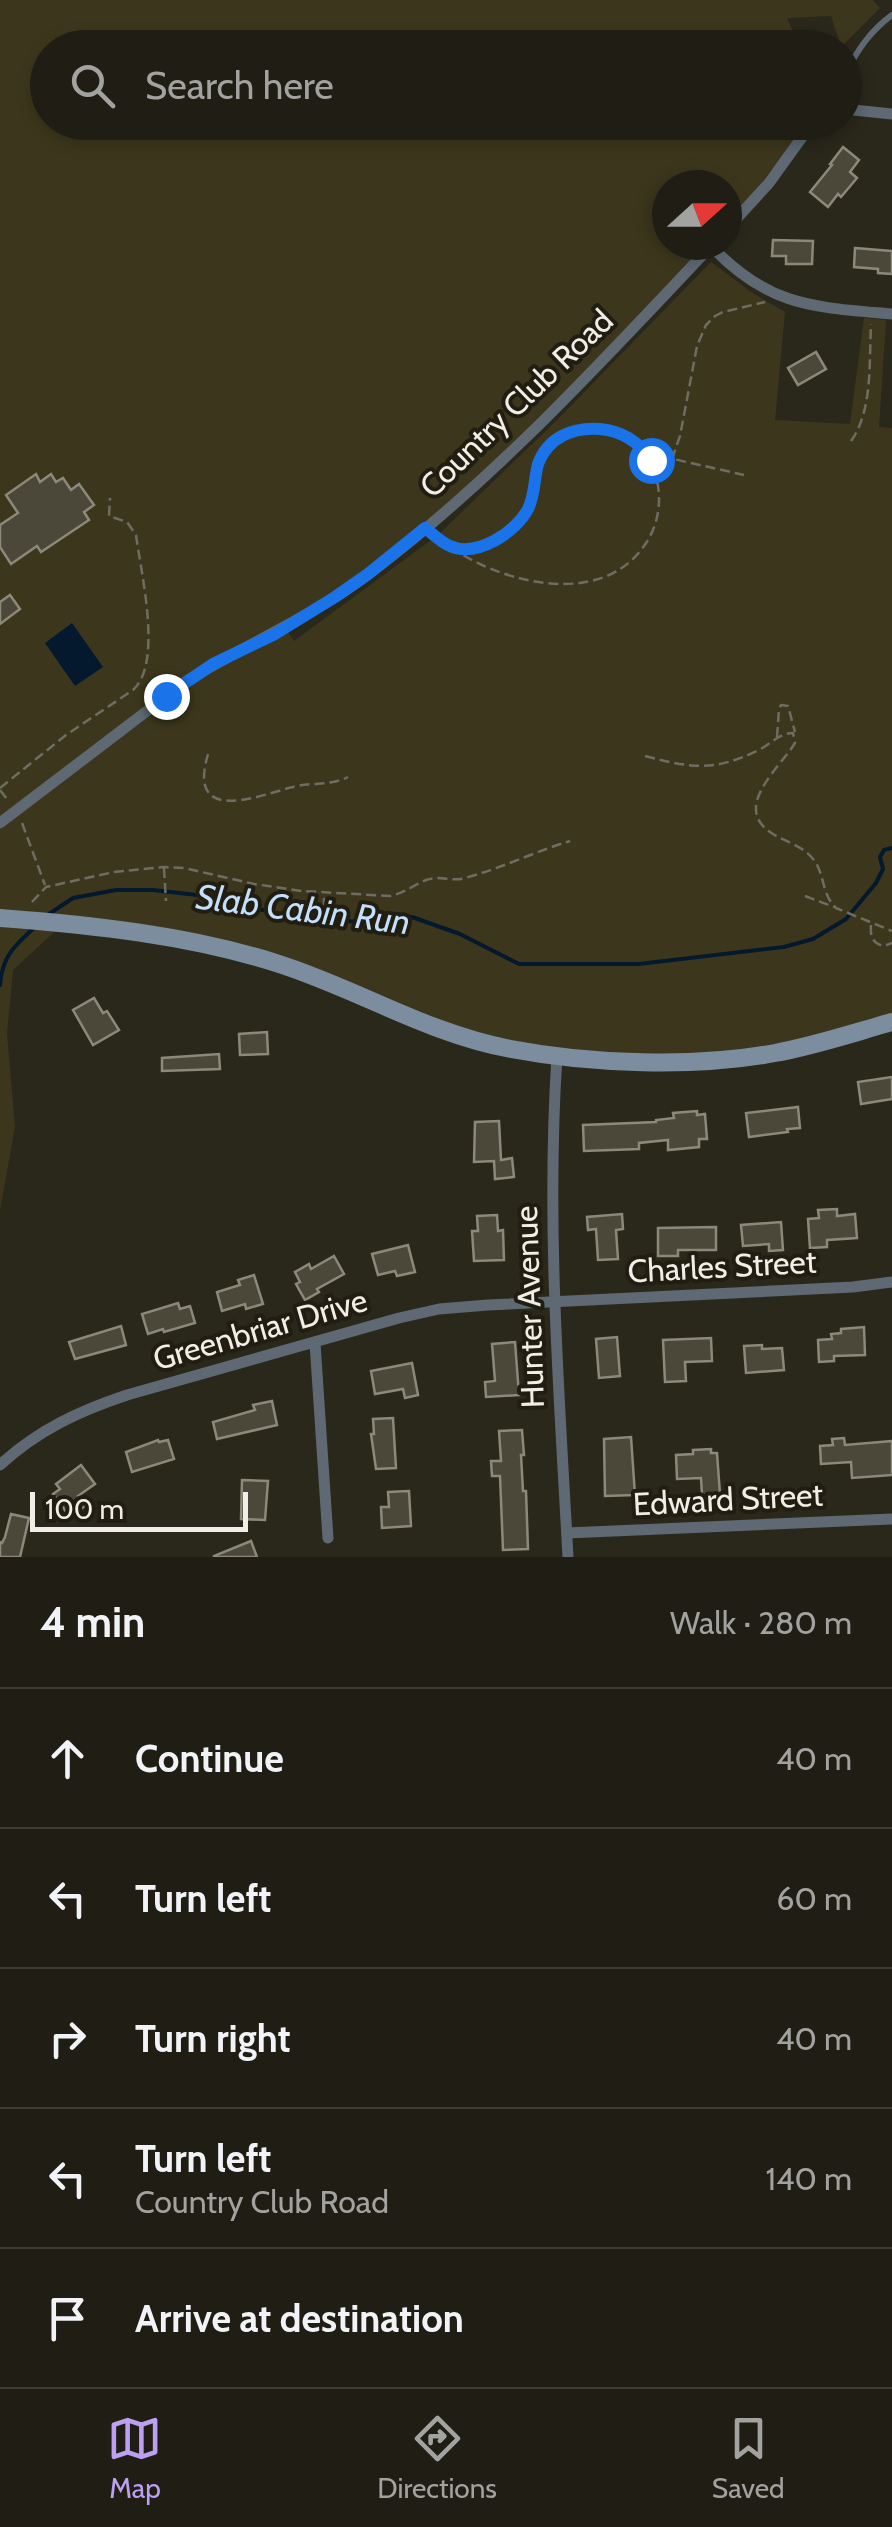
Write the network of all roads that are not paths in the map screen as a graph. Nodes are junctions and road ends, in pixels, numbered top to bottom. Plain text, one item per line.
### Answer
1 (892, 15) edge
2 (862, 43) edge
3 (862, 112) edge
4 (892, 114) edge
5 (800, 140) edge
6 (742, 213) edge
7 (698, 260) edge
8 (725, 260) edge
9 (892, 314) edge
10 (0, 823) edge
11 (13, 917) edge
12 (892, 1022) edge
13 (556, 1056) junction
14 (892, 1282) edge
15 (554, 1303) junction
16 (314, 1344) junction
17 (0, 1464) edge
18 (892, 1519) edge
19 (567, 1532) junction
20 (328, 1538) dead end
21 (568, 1557) edge

1 - 2 lane
3 - 4 street
5 - 6 street
7 - 10 street, Country Club Road
8 - 9 street
11 - 13 main road
12 - 13 main road
13 - 15 street, Hunter Avenue
14 - 15 street, Charles Street
15 - 16 street, Greenbriar Drive
15 - 19 street, Hunter Avenue
16 - 17 street, Greenbriar Drive
16 - 20 street
18 - 19 street, Edward Street
19 - 21 street, Hunter Avenue

